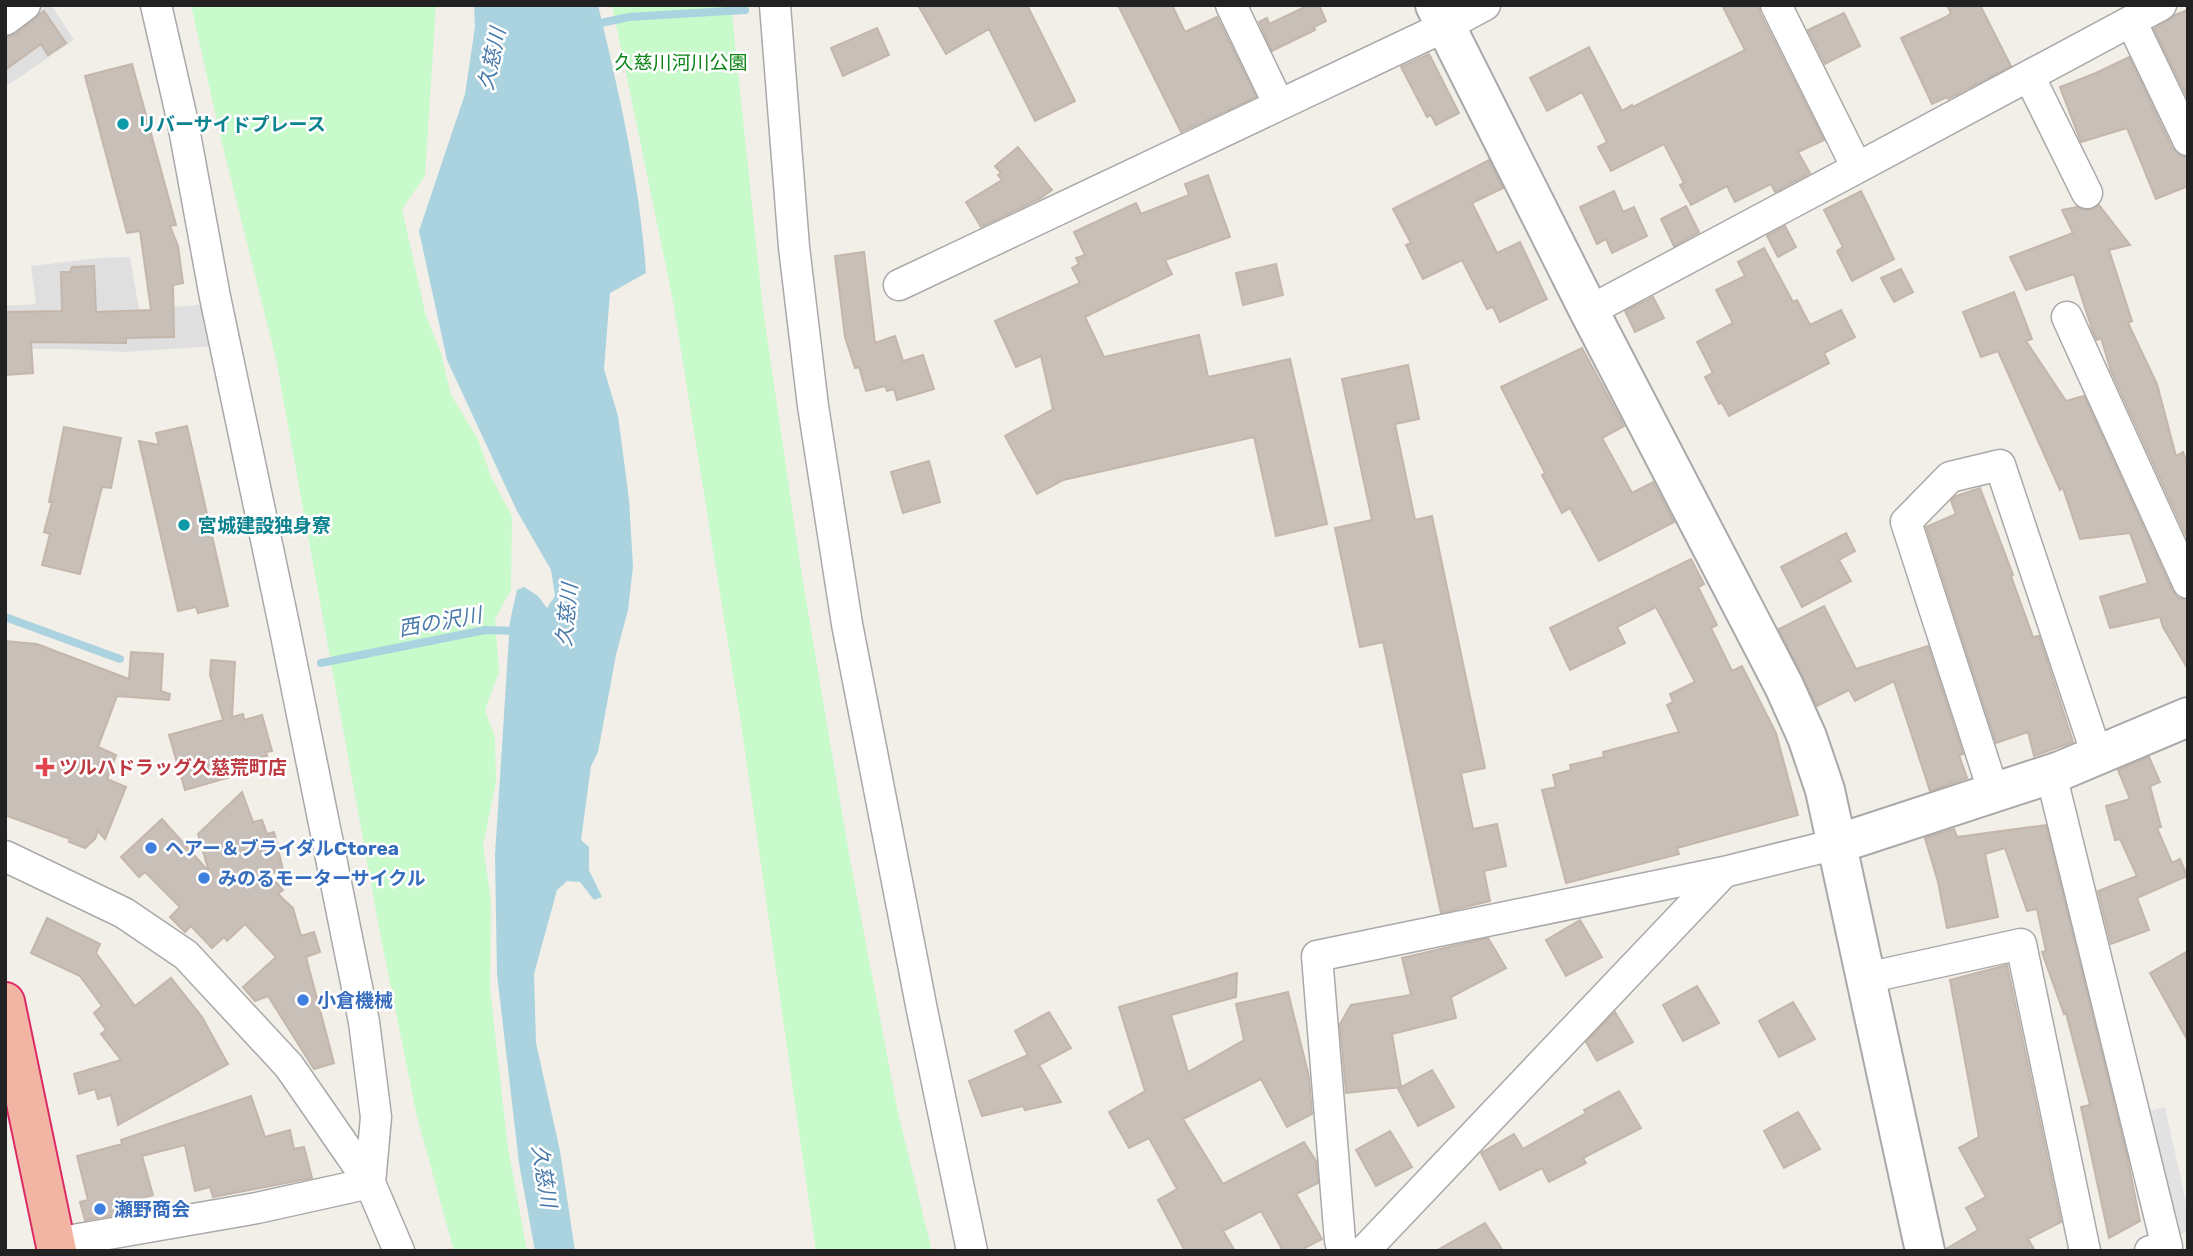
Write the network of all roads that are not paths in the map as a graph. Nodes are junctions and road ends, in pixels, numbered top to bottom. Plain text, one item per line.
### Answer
1 (25, 5) edge
2 (156, 5) edge
3 (1231, 5) edge
4 (1485, 5) edge
5 (1776, 5) edge
6 (2161, 5) edge
7 (777, 8) edge
8 (1441, 16) edge
9 (5, 20) edge
10 (2131, 21) junction
11 (2029, 76) junction
12 (1279, 105) junction
13 (2188, 140) edge
14 (1857, 168) junction
15 (2087, 193) dead end
16 (899, 285) dead end
17 (1589, 311) junction
18 (2067, 317) dead end
19 (2188, 583) edge
20 (2188, 717) edge
21 (2097, 755) junction
22 (2051, 774) junction
23 (1994, 793) junction
24 (1837, 844) junction
25 (5, 856) edge
26 (1724, 872) junction
27 (1866, 978) junction
28 (5, 1002) edge
29 (370, 1183) junction
30 (57, 1247) edge
31 (399, 1251) edge
32 (972, 1251) edge
33 (1343, 1251) edge
34 (1364, 1251) edge
35 (1926, 1251) edge
36 (2085, 1251) edge
37 (2150, 1251) edge

1 - 9 street
2 - 29 street
3 - 12 street
4 - 8 street
5 - 14 street
6 - 10 street
7 - 32 street
8 - 12 street
8 - 17 street
10 - 11 street
10 - 13 street
11 - 14 street
11 - 15 street
12 - 16 street
14 - 17 street
17 - 24 street
18 - 19 street
20 - 21 street
21 - 22 street
21 - 23 street
22 - 23 street
22 - 37 street
23 - 24 street
24 - 26 street
24 - 27 street
25 - 29 street
26 - 33 street
26 - 34 street
27 - 35 street
27 - 36 street
28 - 30 highway
29 - 30 street
29 - 31 street

